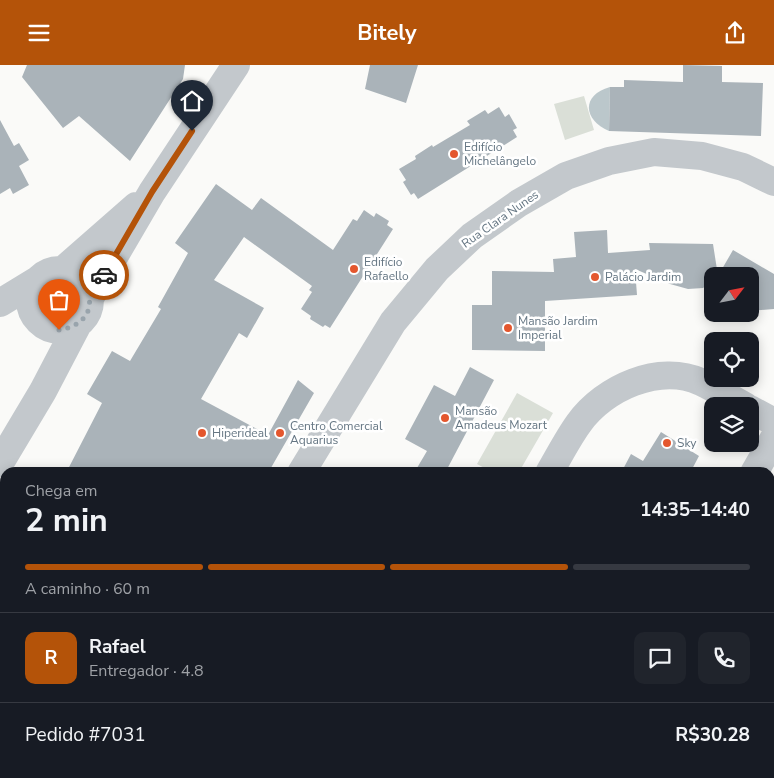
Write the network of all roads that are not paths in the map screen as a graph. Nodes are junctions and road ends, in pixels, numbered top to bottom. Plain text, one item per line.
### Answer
1 (236, 65) edge
2 (774, 182) edge
3 (152, 192) junction
4 (63, 270) junction
5 (36, 281) junction
6 (90, 298) junction
7 (0, 303) edge
8 (0, 317) edge
9 (38, 320) junction
10 (78, 324) junction
11 (43, 391) junction
12 (729, 397) edge
13 (759, 414) edge
14 (774, 423) edge
15 (774, 438) edge
16 (0, 463) edge
17 (305, 467) edge
18 (553, 467) edge
19 (757, 467) edge

1 - 3 street
2 - 17 street, Rua Clara Nunes
3 - 4 street
3 - 6 street
4 - 5 street
4 - 6 street
5 - 7 street
5 - 9 street
6 - 10 street
8 - 9 street
9 - 10 street
9 - 11 street
10 - 11 street
11 - 16 street
12 - 18 street
13 - 14 street
15 - 19 street

